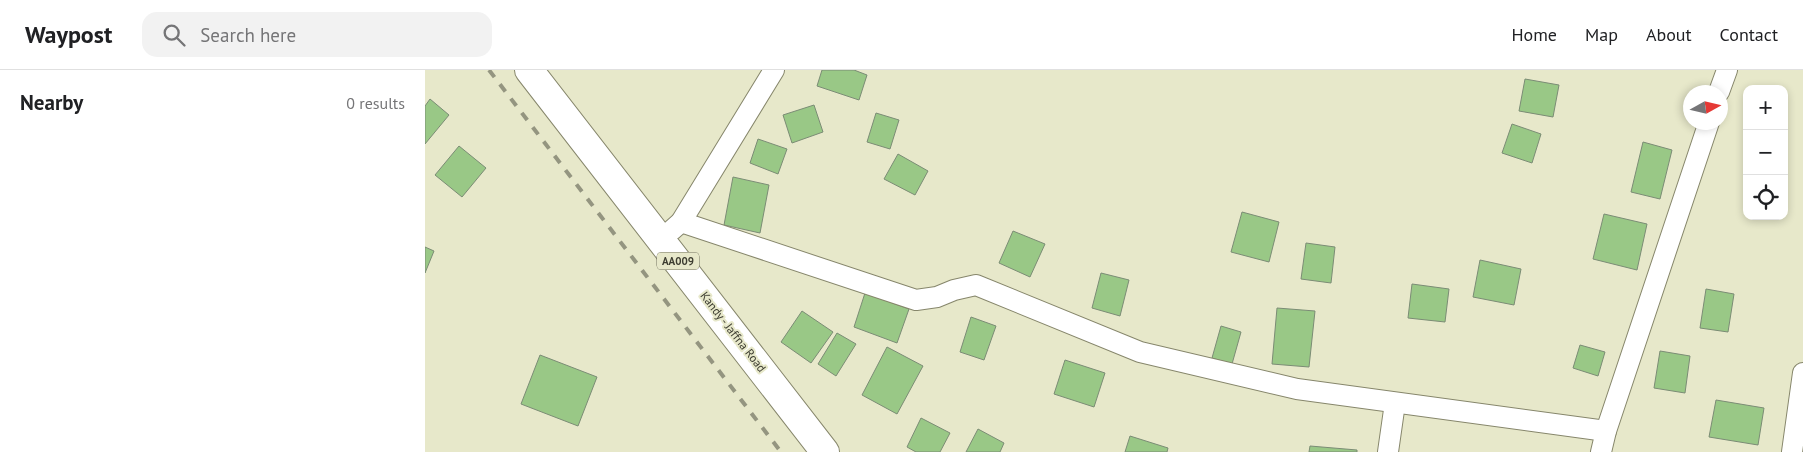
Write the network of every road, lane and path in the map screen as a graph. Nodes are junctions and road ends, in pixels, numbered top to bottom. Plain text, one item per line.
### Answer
1 (529, 70) edge
2 (773, 70) edge
3 (1727, 70) edge
4 (1722, 85) edge
5 (1706, 130) edge
6 (671, 231) junction
7 (1803, 373) edge
8 (1395, 403) junction
9 (1606, 431) junction
10 (825, 452) edge
11 (1388, 452) edge
12 (1601, 452) edge
13 (1792, 452) edge

1 - 6 highway, Kandy - Jaffna Road / AA009
2 - 6 street
3 - 4 street
5 - 9 street
6 - 8 street
6 - 10 highway, Kandy - Jaffna Road / AA009
7 - 13 street
8 - 9 street
8 - 11 street
9 - 12 street

